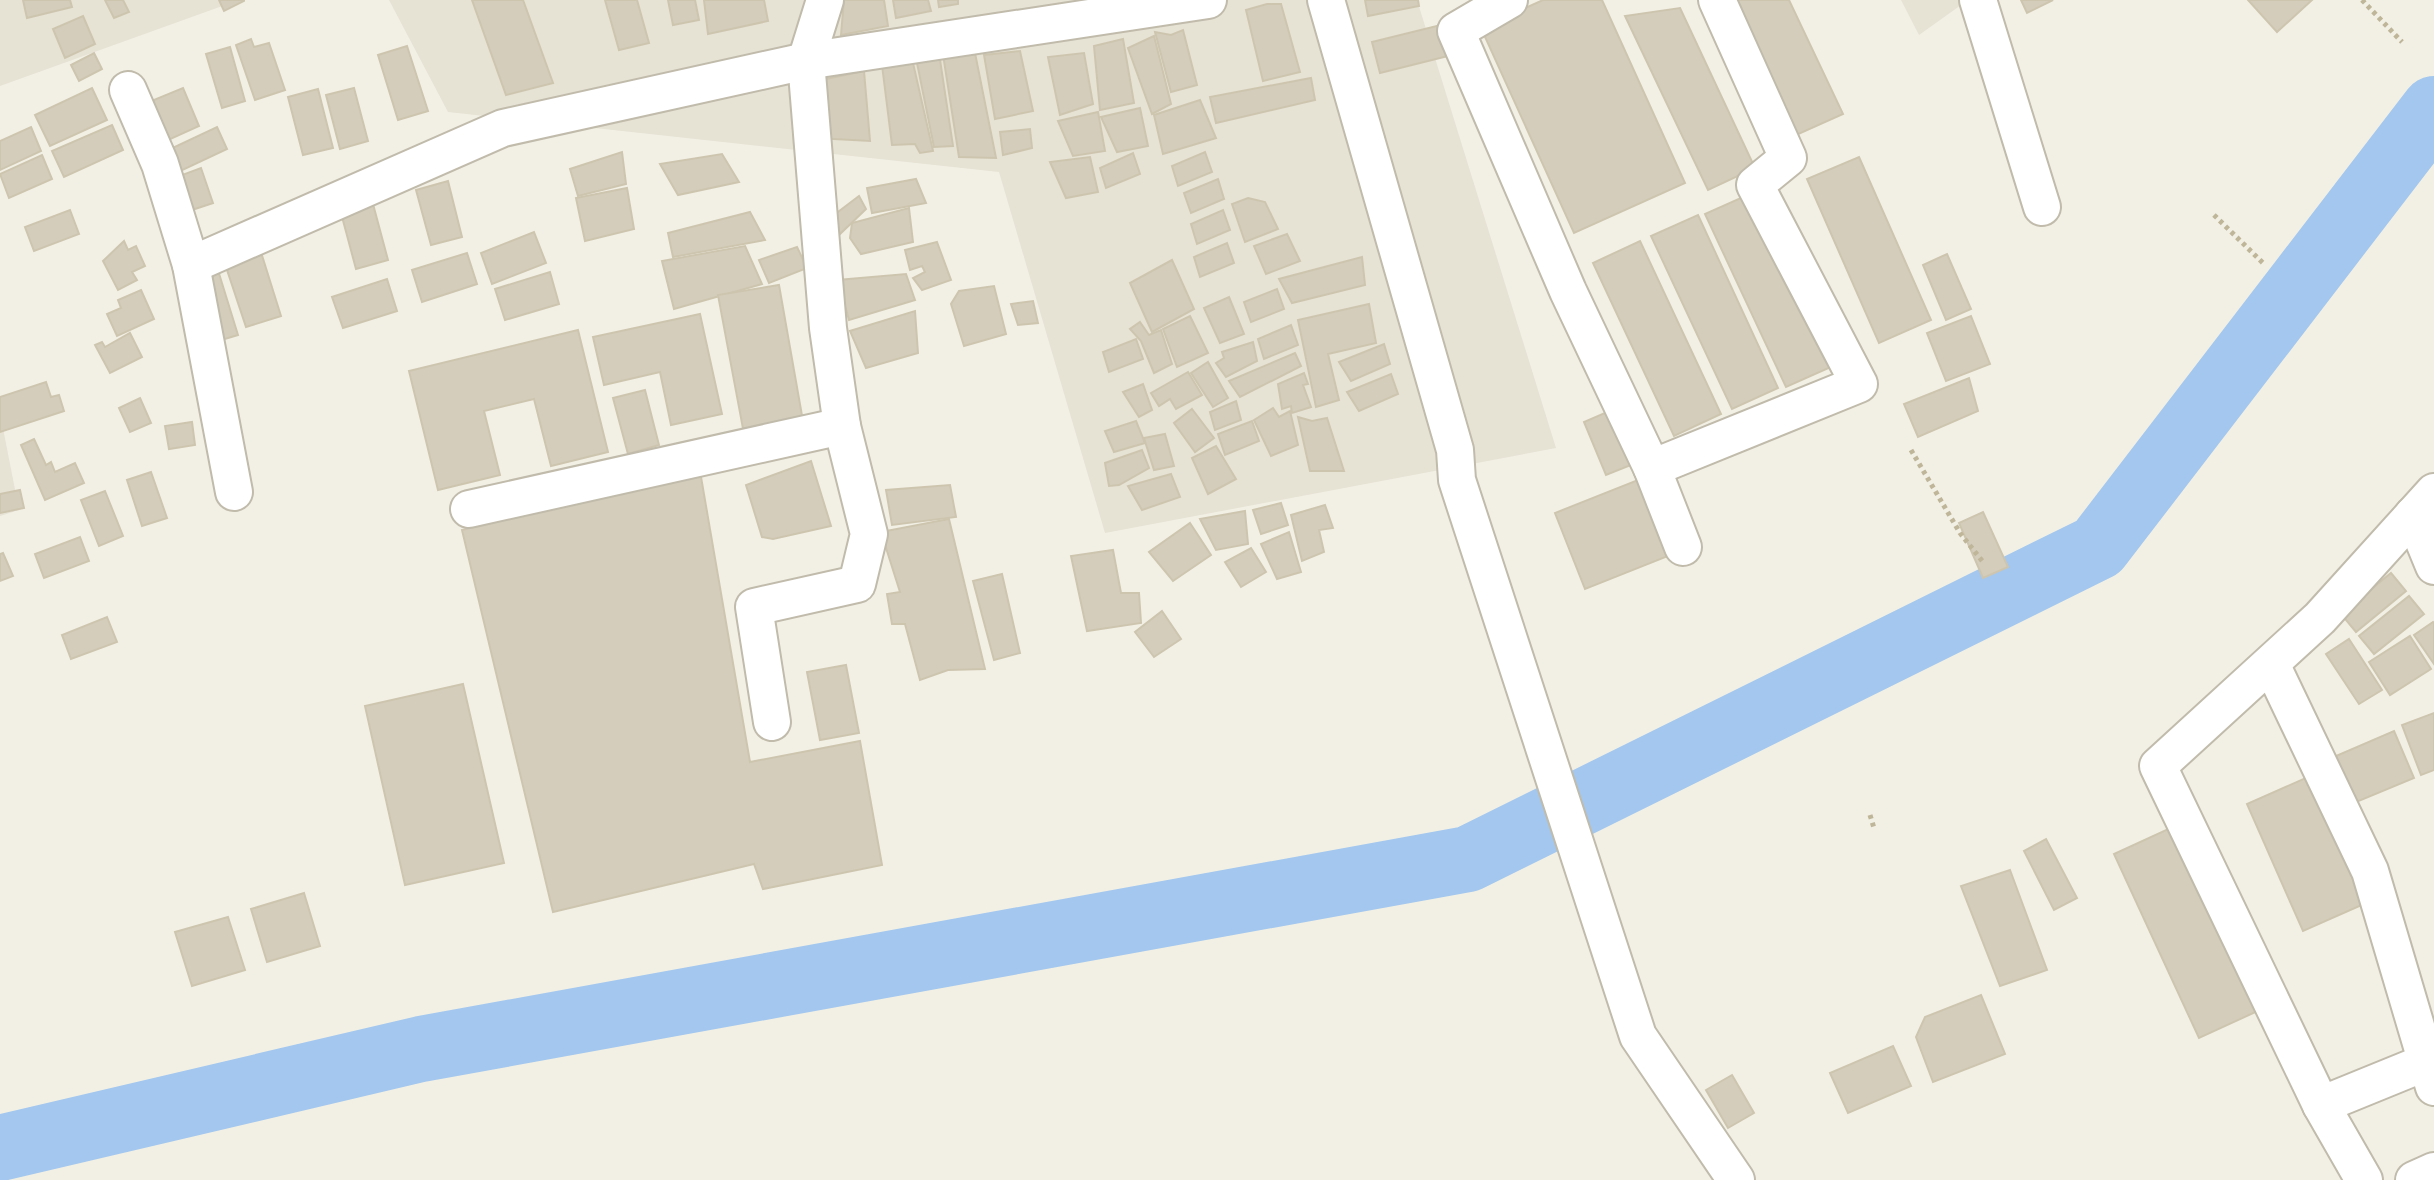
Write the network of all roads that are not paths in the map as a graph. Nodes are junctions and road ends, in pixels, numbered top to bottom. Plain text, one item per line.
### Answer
1 (825, 0) edge
2 (1208, 0) edge
3 (1326, 0) edge
4 (1509, 0) edge
5 (1717, 0) edge
6 (1978, 0) edge
7 (806, 61) junction
8 (128, 90) dead end
9 (2042, 207) dead end
10 (191, 265) junction
11 (842, 426) junction
12 (1652, 468) junction
13 (234, 492) dead end
14 (2424, 504) edge
15 (469, 509) dead end
16 (1683, 547) dead end
17 (2434, 566) edge
18 (2271, 664) junction
19 (772, 722) dead end
20 (2431, 1070) edge
21 (2321, 1105) junction
22 (2434, 1171) edge
23 (1736, 1180) edge
24 (2364, 1180) edge
25 (2414, 1180) edge

1 - 7 street
2 - 7 street
3 - 23 street
4 - 12 street
5 - 12 street
6 - 9 street
7 - 10 street
7 - 11 street
8 - 10 street
10 - 13 street
11 - 15 street
11 - 19 street
12 - 16 street
14 - 17 street
14 - 18 street
18 - 20 street
18 - 21 street
20 - 21 street
21 - 24 street
22 - 25 street

